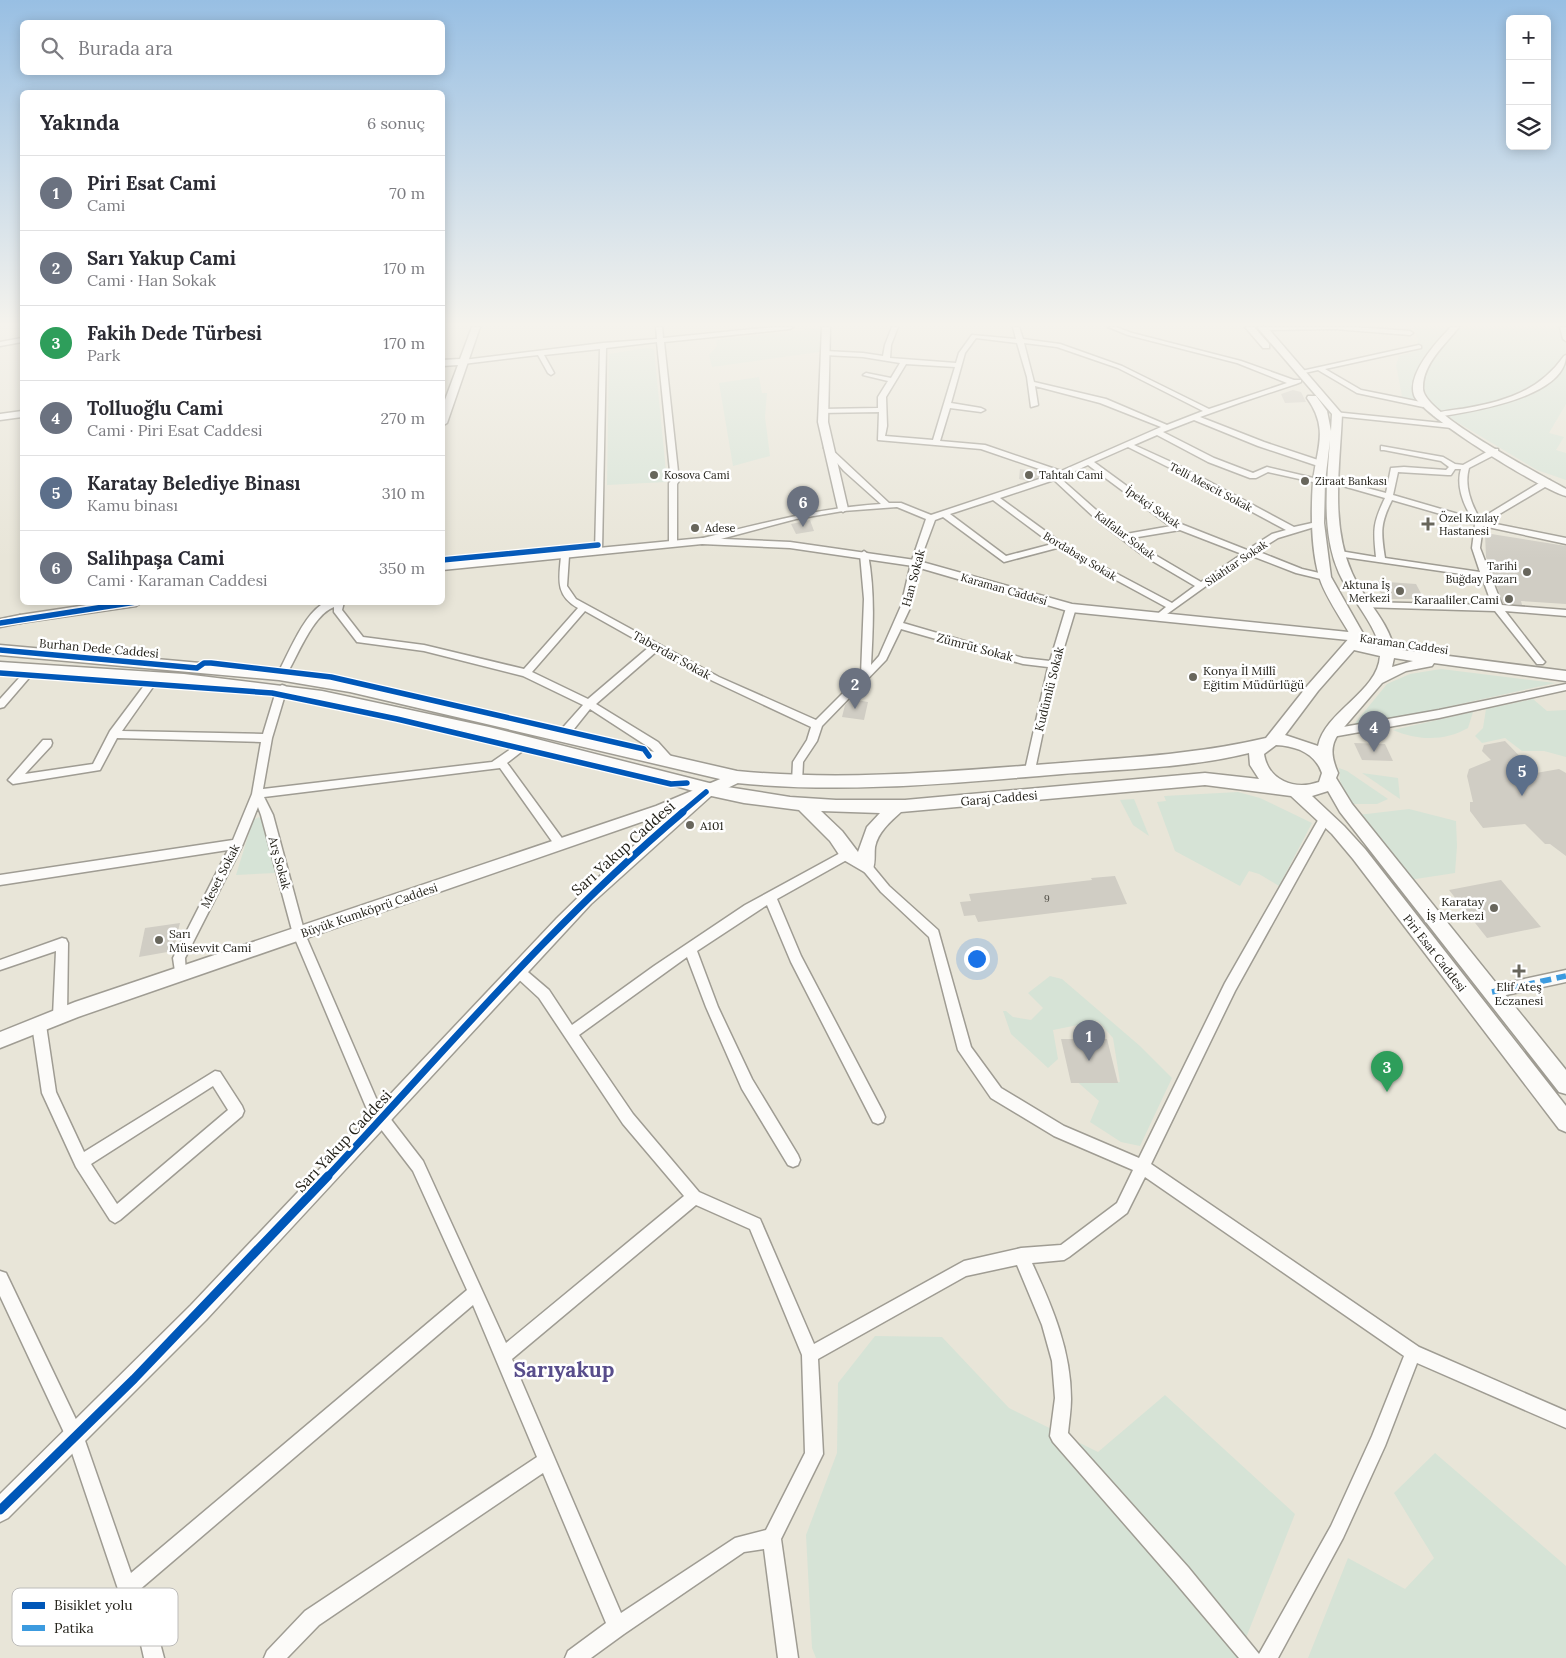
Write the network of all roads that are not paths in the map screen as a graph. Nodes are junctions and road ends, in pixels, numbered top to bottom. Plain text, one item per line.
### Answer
1 (602, 404) edge
2 (667, 404) edge
3 (822, 404) edge
4 (882, 404) edge
5 (1111, 404) edge
6 (1194, 404) edge
7 (1226, 404) edge
8 (1317, 404) edge
9 (1326, 404) edge
10 (1420, 404) edge
11 (1489, 404) edge
12 (947, 405) joint
13 (1423, 405) joint
14 (882, 410) junction
15 (981, 410) dead end
16 (1208, 411) junction
17 (822, 412) junction
18 (20, 414) edge
19 (1337, 414) junction
20 (1437, 415) junction
21 (0, 417) edge
22 (1194, 417) junction
23 (1452, 426) junction
24 (1167, 427) junction
25 (1157, 432) junction
26 (936, 443) junction
27 (1129, 445) junction
28 (828, 448) junction
29 (1384, 448) dead end
30 (1496, 451) junction
31 (1089, 462) junction
32 (1321, 464) junction
33 (1453, 466) junction
34 (1465, 467) junction
35 (1058, 475) junction
36 (1332, 480) junction
37 (1319, 482) junction
38 (1547, 482) junction
39 (1566, 487) edge
40 (1566, 493) edge
41 (994, 497) junction
42 (1389, 497) junction
43 (886, 504) junction
44 (843, 509) junction
45 (944, 514) junction
46 (931, 518) junction
47 (1318, 523) junction
48 (1479, 523) junction
49 (1180, 527) junction
50 (1293, 530) junction
51 (1125, 537) junction
52 (702, 541) junction
53 (1566, 541) edge
54 (673, 543) junction
55 (1059, 545) junction
56 (598, 552) junction
57 (1250, 553) junction
58 (864, 554) junction
59 (1340, 554) junction
60 (565, 556) junction
61 (1381, 561) junction
62 (915, 563) junction
63 (445, 567) edge
64 (1486, 576) junction
65 (1325, 577) junction
66 (1201, 586) junction
67 (116, 605) edge
68 (328, 605) edge
69 (338, 605) edge
70 (1364, 605) junction
71 (584, 607) junction
72 (1172, 607) junction
73 (1071, 608) junction
74 (1498, 608) junction
75 (1566, 614) edge
76 (1160, 616) junction
77 (0, 619) edge
78 (20, 619) junction
79 (0, 623) edge
80 (898, 625) junction
81 (1354, 641) junction
82 (656, 646) junction
83 (1387, 647) junction
84 (0, 650) edge
85 (1447, 660) junction
86 (1540, 662) junction
87 (1566, 665) edge
88 (1054, 666) junction
89 (0, 668) edge
90 (32, 669) junction
91 (526, 673) junction
92 (865, 674) junction
93 (1566, 676) edge
94 (155, 677) junction
95 (1375, 681) junction
96 (282, 682) junction
97 (1566, 687) edge
98 (589, 704) junction
99 (0, 705) edge
100 (817, 725) junction
101 (1332, 733) junction
102 (114, 734) junction
103 (562, 736) junction
104 (267, 738) junction
105 (529, 742) junction
106 (1270, 742) junction
107 (47, 743) dead end
108 (1324, 760) junction
109 (501, 762) junction
110 (671, 762) junction
111 (1030, 770) junction
112 (737, 777) junction
113 (1329, 780) junction
114 (797, 782) junction
115 (1291, 790) junction
116 (709, 791) junction
117 (255, 799) junction
118 (804, 805) junction
119 (897, 806) junction
120 (1325, 818) junction
121 (237, 844) junction
122 (560, 844) junction
123 (848, 854) junction
124 (866, 866) junction
125 (0, 880) edge
126 (770, 898) junction
127 (299, 934) junction
128 (690, 949) junction
129 (0, 965) edge
130 (518, 970) junction
131 (180, 974) junction
132 (1566, 976) edge
133 (1492, 992) junction
134 (60, 1016) junction
135 (38, 1024) junction
136 (571, 1033) junction
137 (0, 1040) edge
138 (1566, 1085) edge
139 (878, 1117) dead end
140 (380, 1119) junction
141 (1566, 1122) edge
142 (793, 1160) dead end
143 (82, 1162) junction
144 (1142, 1167) junction
145 (694, 1197) junction
146 (1021, 1256) junction
147 (0, 1279) edge
148 (476, 1293) junction
149 (1413, 1352) junction
150 (810, 1355) junction
151 (502, 1357) junction
152 (1566, 1420) edge
153 (76, 1438) junction
154 (546, 1461) junction
155 (0, 1510) edge
156 (772, 1538) junction
157 (127, 1588) edge
158 (128, 1588) edge
159 (617, 1627) junction
160 (586, 1654) edge
161 (274, 1658) edge
162 (788, 1658) edge
163 (1251, 1658) edge
164 (1267, 1658) edge

1 - 56 street
2 - 54 street
3 - 17 street
4 - 14 street
5 - 24 street
6 - 16 street
7 - 16 street
8 - 32 main road
9 - 19 main road
10 - 13 street
11 - 20 street
12 - 15 street
12 - 26 street
13 - 20 street
14 - 17 street
14 - 26 street
16 - 22 street
17 - 28 street
18 - 21 street
19 - 23 street
19 - 36 main road
20 - 23 street
22 - 24 street
22 - 32 street
23 - 30 street
24 - 25 street
25 - 27 street
25 - 37 street
26 - 35 street
27 - 31 street
27 - 50 street, Telli Mescit Sokak
28 - 43 street
28 - 44 street
29 - 33 street
30 - 34 street
30 - 38 street
31 - 35 street
31 - 49 street, İpekçi Sokak
32 - 37 main road
33 - 34 street
33 - 42 street
34 - 48 street
35 - 41 street
35 - 51 street, Kalfalar Sokak
36 - 42 street
36 - 59 main road
37 - 47 main road
38 - 39 street
38 - 40 street
38 - 48 street
41 - 45 street
41 - 55 street, Bordabaşı Sokak
42 - 48 street
42 - 61 street
43 - 44 street
43 - 46 street
44 - 52 street
45 - 46 street
45 - 55 street
46 - 62 street, Han Sokak
47 - 50 street, Silahtar Sokak
47 - 65 main road
48 - 53 street
48 - 64 street
49 - 51 street
49 - 57 street, İpekçi Sokak
50 - 57 street, Silahtar Sokak
51 - 66 street, Kalfalar Sokak
52 - 54 street, Karaman Caddesi
52 - 58 street, Karaman Caddesi
54 - 56 street, Karaman Caddesi
55 - 72 street, Bordabaşı Sokak
56 - 60 street, Karaman Caddesi
57 - 65 street, İpekçi Sokak
57 - 66 street, Silahtar Sokak
58 - 62 street, Karaman Caddesi
58 - 92 street
59 - 61 street
59 - 70 main road
60 - 63 street, Karaman Caddesi
60 - 71 street, Taberdar Sokak
61 - 64 street
62 - 73 street, Karaman Caddesi
62 - 80 street, Han Sokak
64 - 74 street
65 - 81 main road
66 - 72 street, Silahtar Sokak
67 - 78 street
68 - 96 street, Meset Sokak
69 - 91 street
70 - 74 street
70 - 83 main road
71 - 82 street, Taberdar Sokak
71 - 91 street
72 - 76 street, Silahtar Sokak
73 - 76 street, Karaman Caddesi
73 - 88 street, Kudümlü Sokak
74 - 75 street
74 - 86 street
76 - 81 street, Karaman Caddesi
77 - 78 main road
78 - 79 main road
80 - 88 street, Zümrüt Sokak
80 - 92 street, Han Sokak
81 - 83 main road, Karaman Caddesi
81 - 106 main road
82 - 98 street
82 - 100 street, Taberdar Sokak
83 - 85 main road, Karaman Caddesi
83 - 86 main road, Karaman Caddesi
83 - 95 main road
84 - 96 main road, Burhan Dede Caddesi
85 - 93 main road, Karaman Caddesi
85 - 95 main road
86 - 87 main road, Karaman Caddesi
88 - 111 street, Kudümlü Sokak
89 - 90 main road, Burhan Dede Caddesi
90 - 94 main road, Burhan Dede Caddesi
90 - 99 street
91 - 98 street
92 - 100 street, Han Sokak
94 - 96 main road, Burhan Dede Caddesi
94 - 102 street
95 - 101 main road
96 - 103 main road, Burhan Dede Caddesi
96 - 104 street, Meset Sokak
96 - 105 main road, Burhan Dede Caddesi
97 - 101 street
98 - 103 street
98 - 110 street
100 - 114 street, Han Sokak
101 - 108 main road
102 - 104 street
102 - 107 street
103 - 110 main road, Burhan Dede Caddesi
104 - 117 street, Meset Sokak
105 - 109 street
105 - 116 main road, Burhan Dede Caddesi
106 - 108 main road
106 - 111 main road, Garaj Caddesi
106 - 115 main road
108 - 113 main road
109 - 117 street
109 - 122 street
110 - 112 main road, Burhan Dede Caddesi
111 - 114 main road, Garaj Caddesi
112 - 114 main road, Garaj Caddesi
112 - 116 street, Büyük Kumköprü Caddesi
113 - 115 main road
113 - 133 main road, Piri Esat Caddesi
115 - 119 main road, Garaj Caddesi
115 - 120 main road, Piri Esat Caddesi
116 - 118 main road, Garaj Caddesi
116 - 122 street, Büyük Kumköprü Caddesi
116 - 130 street, Sarı Yakup Caddesi
117 - 121 street, Meset Sokak
117 - 127 street, Arş Sokak
118 - 119 main road, Garaj Caddesi
118 - 123 main road
119 - 124 main road
120 - 141 main road, Piri Esat Caddesi
120 - 144 street
121 - 125 street
121 - 131 street, Meset Sokak
122 - 127 street, Büyük Kumköprü Caddesi
123 - 124 main road
123 - 126 street
124 - 144 street
126 - 128 street
126 - 139 street
127 - 131 street, Büyük Kumköprü Caddesi
127 - 140 street, Arş Sokak
128 - 136 street
128 - 142 street
129 - 134 street
130 - 136 street
130 - 140 street, Sarı Yakup Caddesi
131 - 134 street, Büyük Kumköprü Caddesi
132 - 133 street
133 - 138 main road, Piri Esat Caddesi
134 - 135 street, Büyük Kumköprü Caddesi
135 - 137 street, Büyük Kumköprü Caddesi
135 - 143 street
136 - 145 street
140 - 148 street, Arş Sokak
140 - 153 street, Sarı Yakup Caddesi
143 - 143 street
144 - 146 street
144 - 149 street
145 - 150 street
145 - 151 street
146 - 150 street
146 - 163 street
147 - 153 street
148 - 151 street, Arş Sokak
148 - 158 street
149 - 152 street
149 - 164 street
150 - 156 street
151 - 154 street, Arş Sokak
153 - 155 street, Sarı Yakup Caddesi
153 - 157 street
154 - 159 street, Arş Sokak
154 - 161 street
156 - 159 street
156 - 162 street
159 - 160 street

